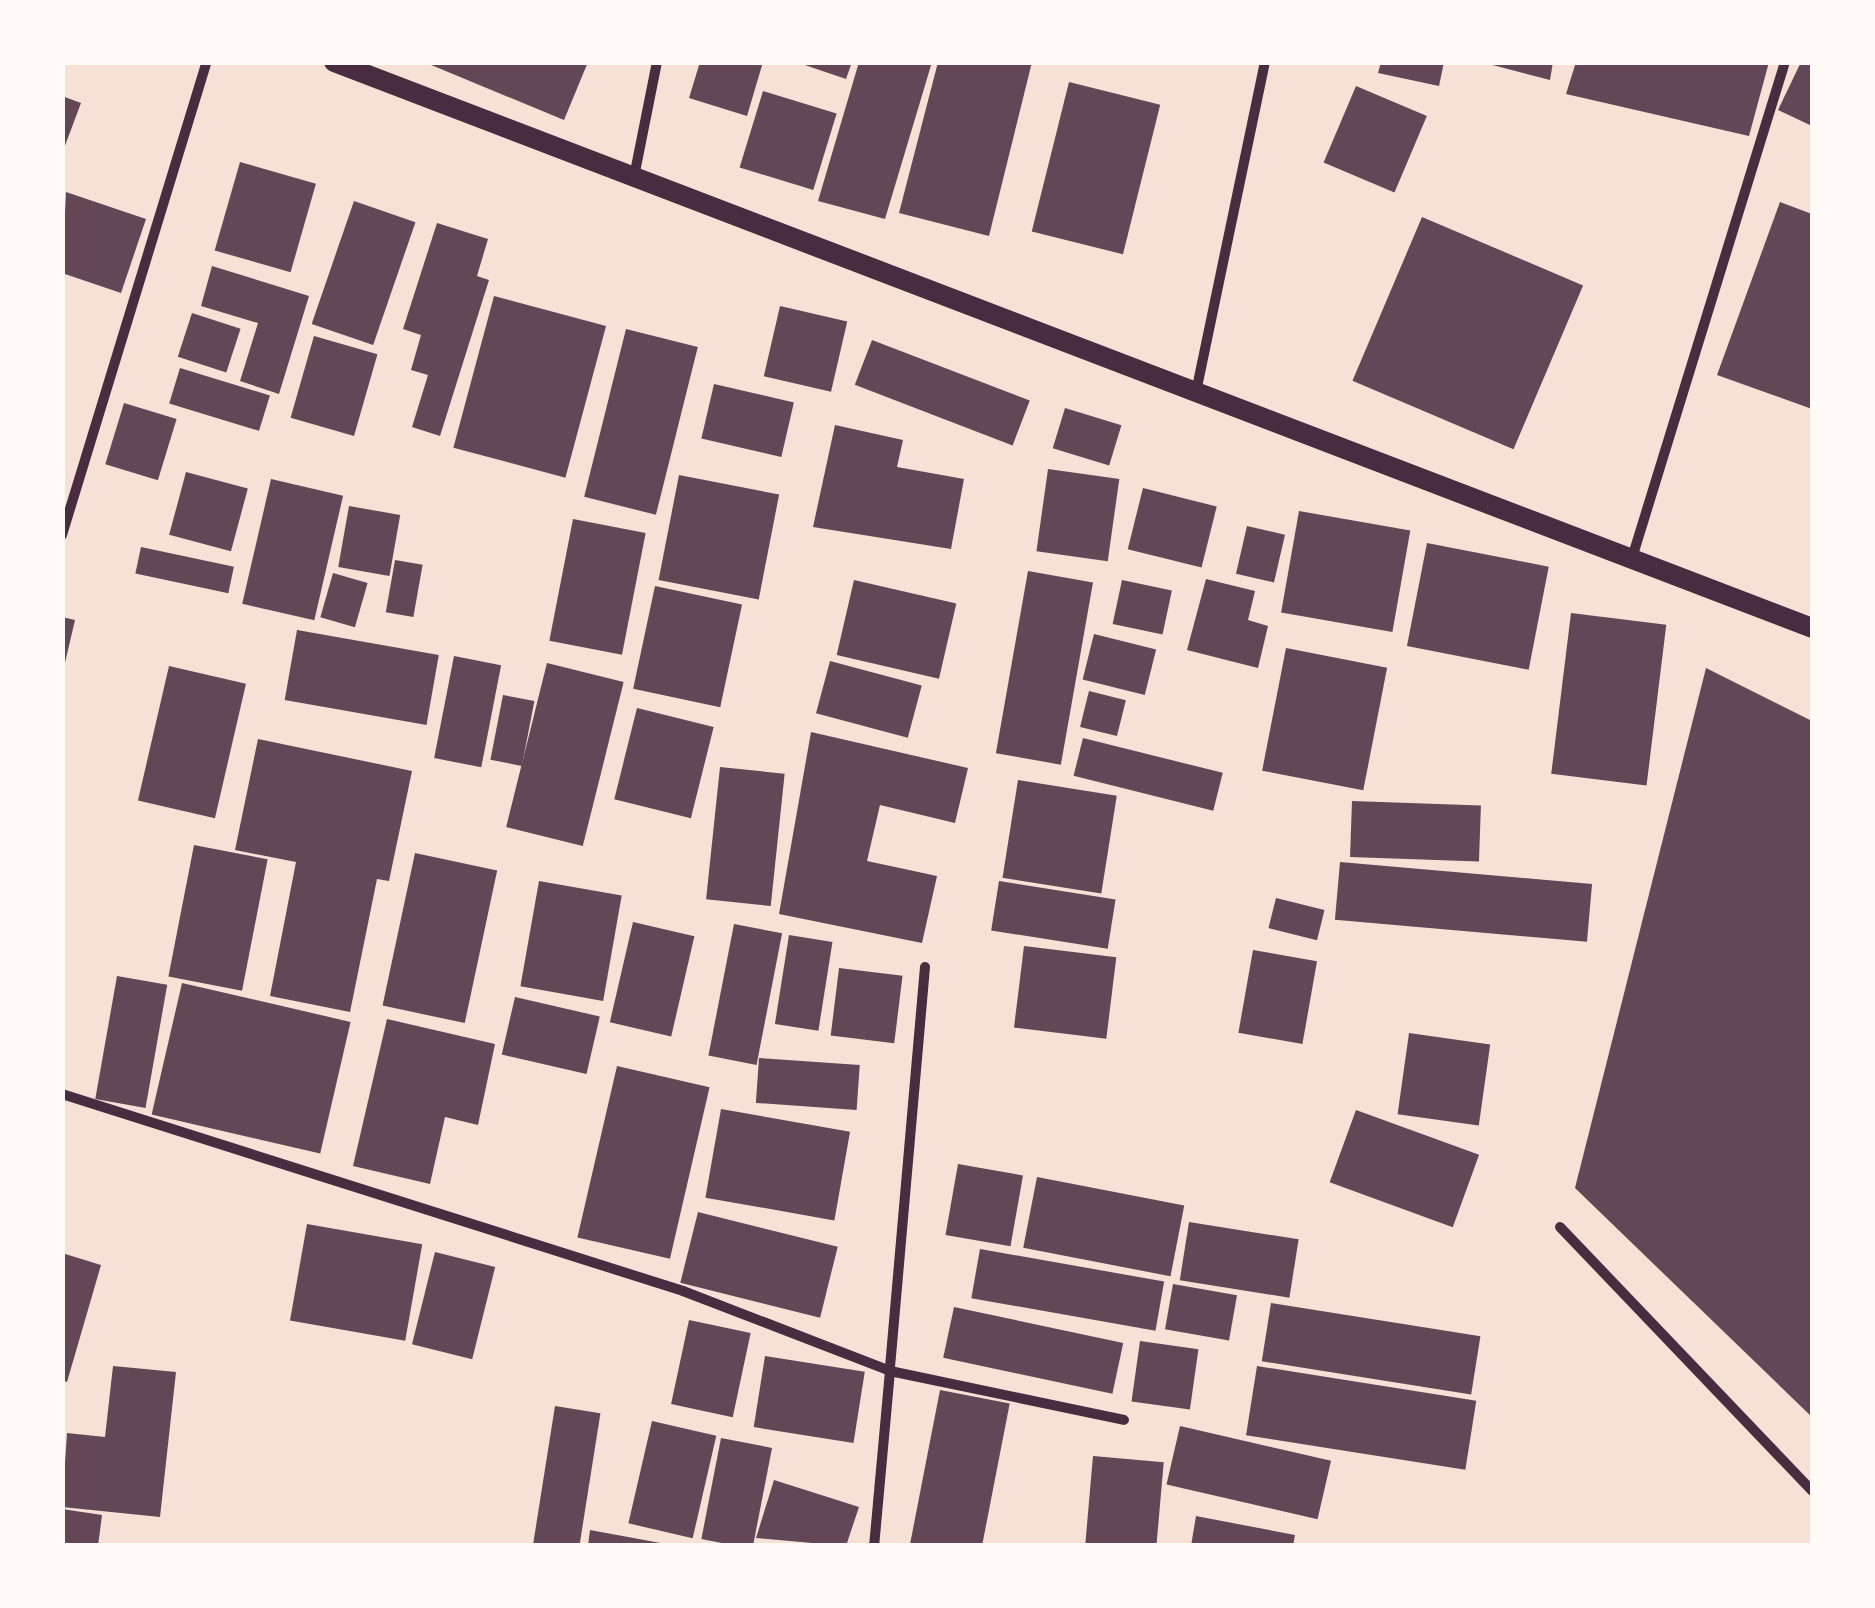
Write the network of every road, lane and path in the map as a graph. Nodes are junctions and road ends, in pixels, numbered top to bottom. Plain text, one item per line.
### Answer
1 (207, 62) edge
2 (334, 62) edge
3 (657, 62) edge
4 (1265, 62) edge
5 (1785, 62) edge
6 (634, 177) junction
7 (1196, 392) junction
8 (62, 536) edge
9 (1632, 558) junction
10 (1812, 628) edge
11 (925, 967) dead end
12 (62, 1094) edge
13 (1560, 1227) dead end
14 (890, 1371) junction
15 (1124, 1420) dead end
16 (1812, 1491) edge
17 (874, 1546) edge

1 - 8 street
2 - 6 main road
3 - 6 street
4 - 7 street
5 - 9 street
6 - 7 main road
7 - 9 main road
9 - 10 main road
11 - 14 street
12 - 14 street
13 - 16 street
14 - 15 street
14 - 17 street

